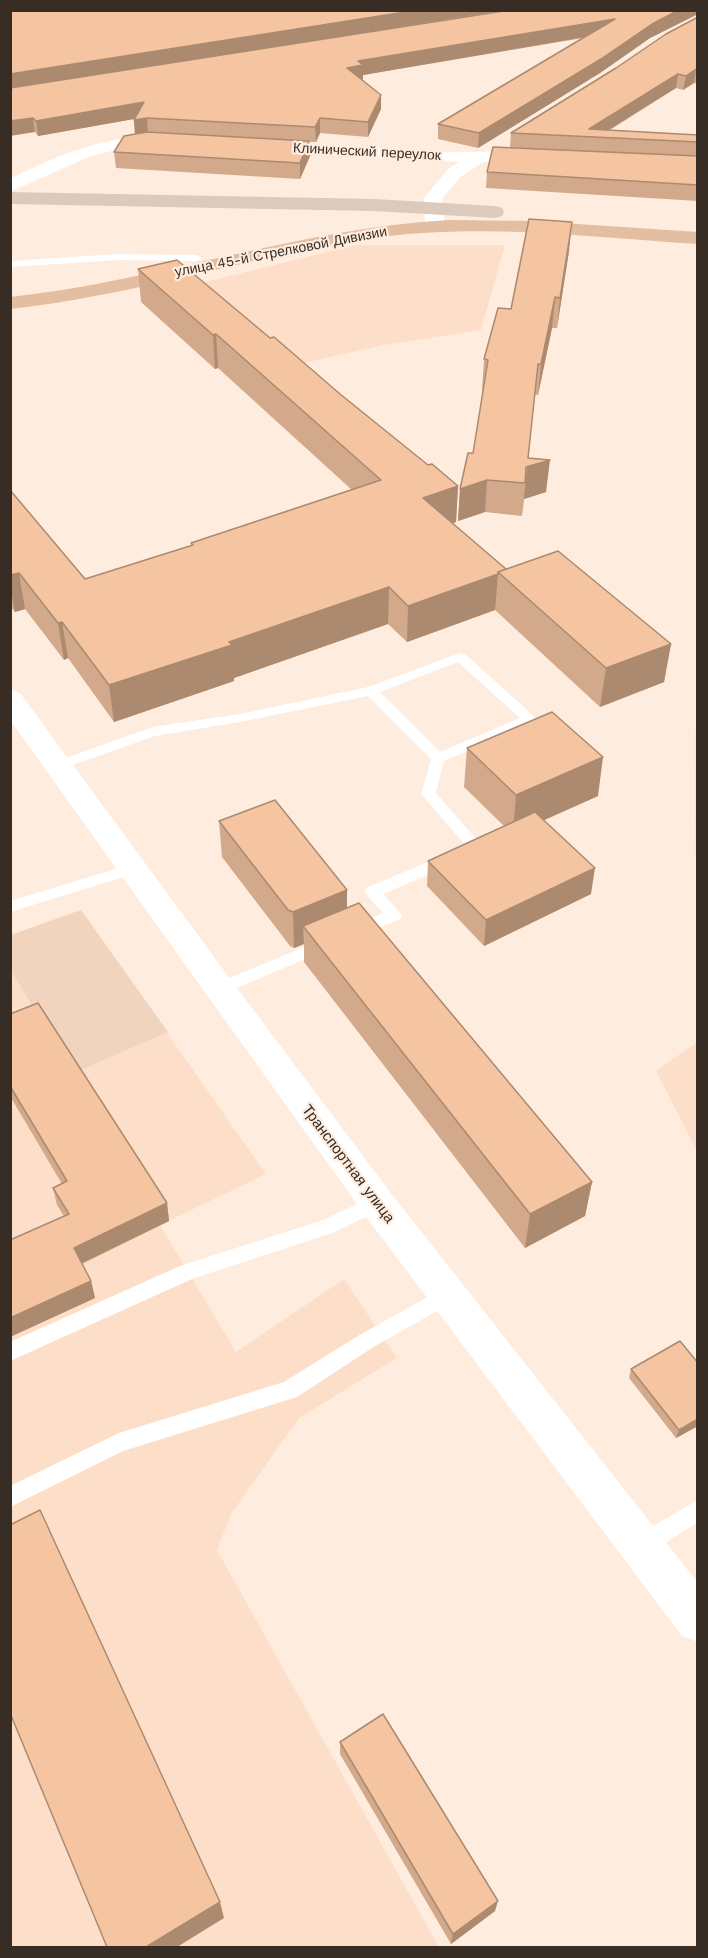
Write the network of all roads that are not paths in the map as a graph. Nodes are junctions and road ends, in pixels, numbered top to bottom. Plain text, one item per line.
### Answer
1 (511, 137) dead end
2 (184, 142) edge
3 (243, 145) edge
4 (483, 155) junction
5 (555, 157) edge
6 (10, 187) edge
7 (10, 198) edge
8 (434, 216) junction
9 (698, 225) edge
10 (698, 238) edge
11 (197, 258) junction
12 (10, 264) edge
13 (10, 288) edge
14 (10, 303) edge
15 (371, 691) junction
16 (10, 699) edge
17 (438, 758) junction
18 (59, 765) junction
19 (132, 868) junction
20 (10, 906) edge
21 (219, 989) junction
22 (377, 1203) junction
23 (448, 1296) junction
24 (10, 1352) edge
25 (10, 1497) edge
26 (698, 1510) edge
27 (642, 1545) junction
28 (698, 1620) edge

1 - 4 street
2 - 6 street
3 - 4 street, Клинический переулок
4 - 5 street, Клинический переулок
4 - 8 street
7 - 8 main road
8 - 9 main road, улица 45-й Стрелковой Дивизии
8 - 10 main road, улица 45-й Стрелковой Дивизии
8 - 11 main road, улица 45-й Стрелковой Дивизии
8 - 14 main road, улица 45-й Стрелковой Дивизии
11 - 12 lane
11 - 13 main road, улица 45-й Стрелковой Дивизии
15 - 17 lane
15 - 17 lane
15 - 18 lane
16 - 18 street, Транспортная улица
17 - 21 lane
18 - 19 street, Транспортная улица
19 - 20 lane
19 - 21 street, Транспортная улица
21 - 22 street, Транспортная улица
22 - 23 street, Транспортная улица
22 - 24 lane
23 - 25 lane
23 - 27 street, Транспортная улица
26 - 27 lane
27 - 28 street, Транспортная улица

